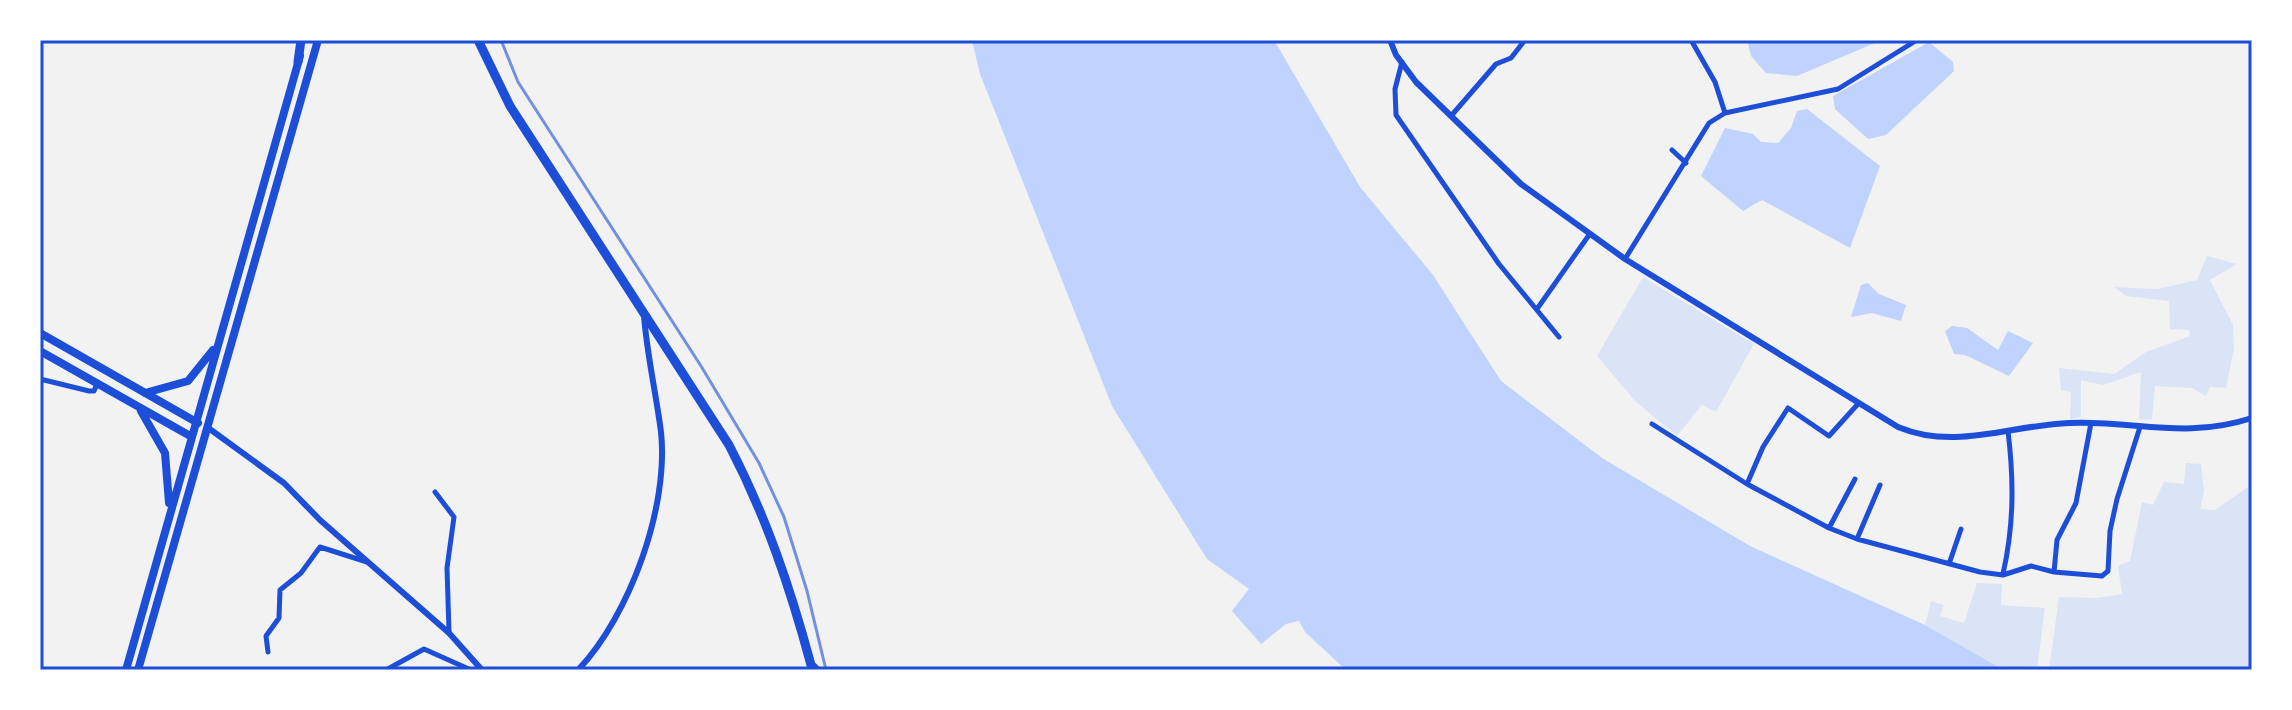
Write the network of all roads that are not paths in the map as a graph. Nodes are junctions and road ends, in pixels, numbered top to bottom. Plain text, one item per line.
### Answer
1 (303, 40) edge
2 (318, 40) edge
3 (478, 40) edge
4 (1390, 40) edge
5 (1525, 40) edge
6 (1691, 40) edge
7 (1917, 40) edge
8 (1402, 61) junction
9 (298, 62) joint
10 (1725, 113) junction
11 (1451, 117) junction
12 (1672, 150) dead end
13 (1686, 163) junction
14 (1589, 235) junction
15 (1625, 259) junction
16 (1537, 309) junction
17 (644, 313) junction
18 (223, 328) junction
19 (40, 333) edge
20 (1559, 337) dead end
21 (40, 351) edge
22 (40, 379) edge
23 (97, 384) junction
24 (145, 393) junction
25 (1857, 405) junction
26 (138, 408) junction
27 (2252, 418) edge
28 (195, 421) junction
29 (2091, 423) junction
30 (1652, 424) dead end
31 (206, 427) junction
32 (2140, 427) junction
33 (2008, 431) junction
34 (190, 436) junction
35 (202, 440) junction
36 (221, 440) junction
37 (1855, 479) dead end
38 (1747, 484) junction
39 (1880, 485) dead end
40 (435, 492) dead end
41 (169, 517) junction
42 (1829, 528) junction
43 (1961, 529) dead end
44 (1857, 539) junction
45 (369, 563) junction
46 (1949, 564) junction
47 (2054, 572) junction
48 (2003, 575) junction
49 (449, 633) junction
50 (268, 652) dead end
51 (813, 668) edge
52 (126, 670) edge
53 (138, 670) edge
54 (386, 670) edge
55 (471, 670) edge
56 (482, 670) edge
57 (578, 670) edge

1 - 9 highway
2 - 31 main road
3 - 17 highway
4 - 8 street
5 - 11 street
6 - 10 street
7 - 10 street
8 - 11 street
8 - 16 street
9 - 18 main road
10 - 13 street
11 - 14 street
12 - 13 street
13 - 15 street
14 - 15 street
14 - 16 street
15 - 25 street
16 - 20 street
17 - 51 highway
17 - 57 street
18 - 24 main road
18 - 28 main road
19 - 24 main road
21 - 23 main road
22 - 23 street
23 - 26 main road
24 - 28 main road
25 - 33 street
25 - 38 street
26 - 34 main road
26 - 41 main road
27 - 32 street
28 - 31 main road
28 - 34 main road
29 - 32 street
29 - 33 street
29 - 47 street
30 - 38 street
31 - 35 main road
31 - 36 street
32 - 47 street
33 - 48 street
34 - 35 main road
34 - 41 main road
35 - 36 street
35 - 53 main road
36 - 45 street
37 - 42 street
38 - 42 street
39 - 44 street
40 - 49 street
41 - 52 main road
42 - 44 street
43 - 46 street
44 - 46 street
45 - 49 street
45 - 50 street
46 - 48 street
47 - 48 street
49 - 56 street
54 - 55 street

